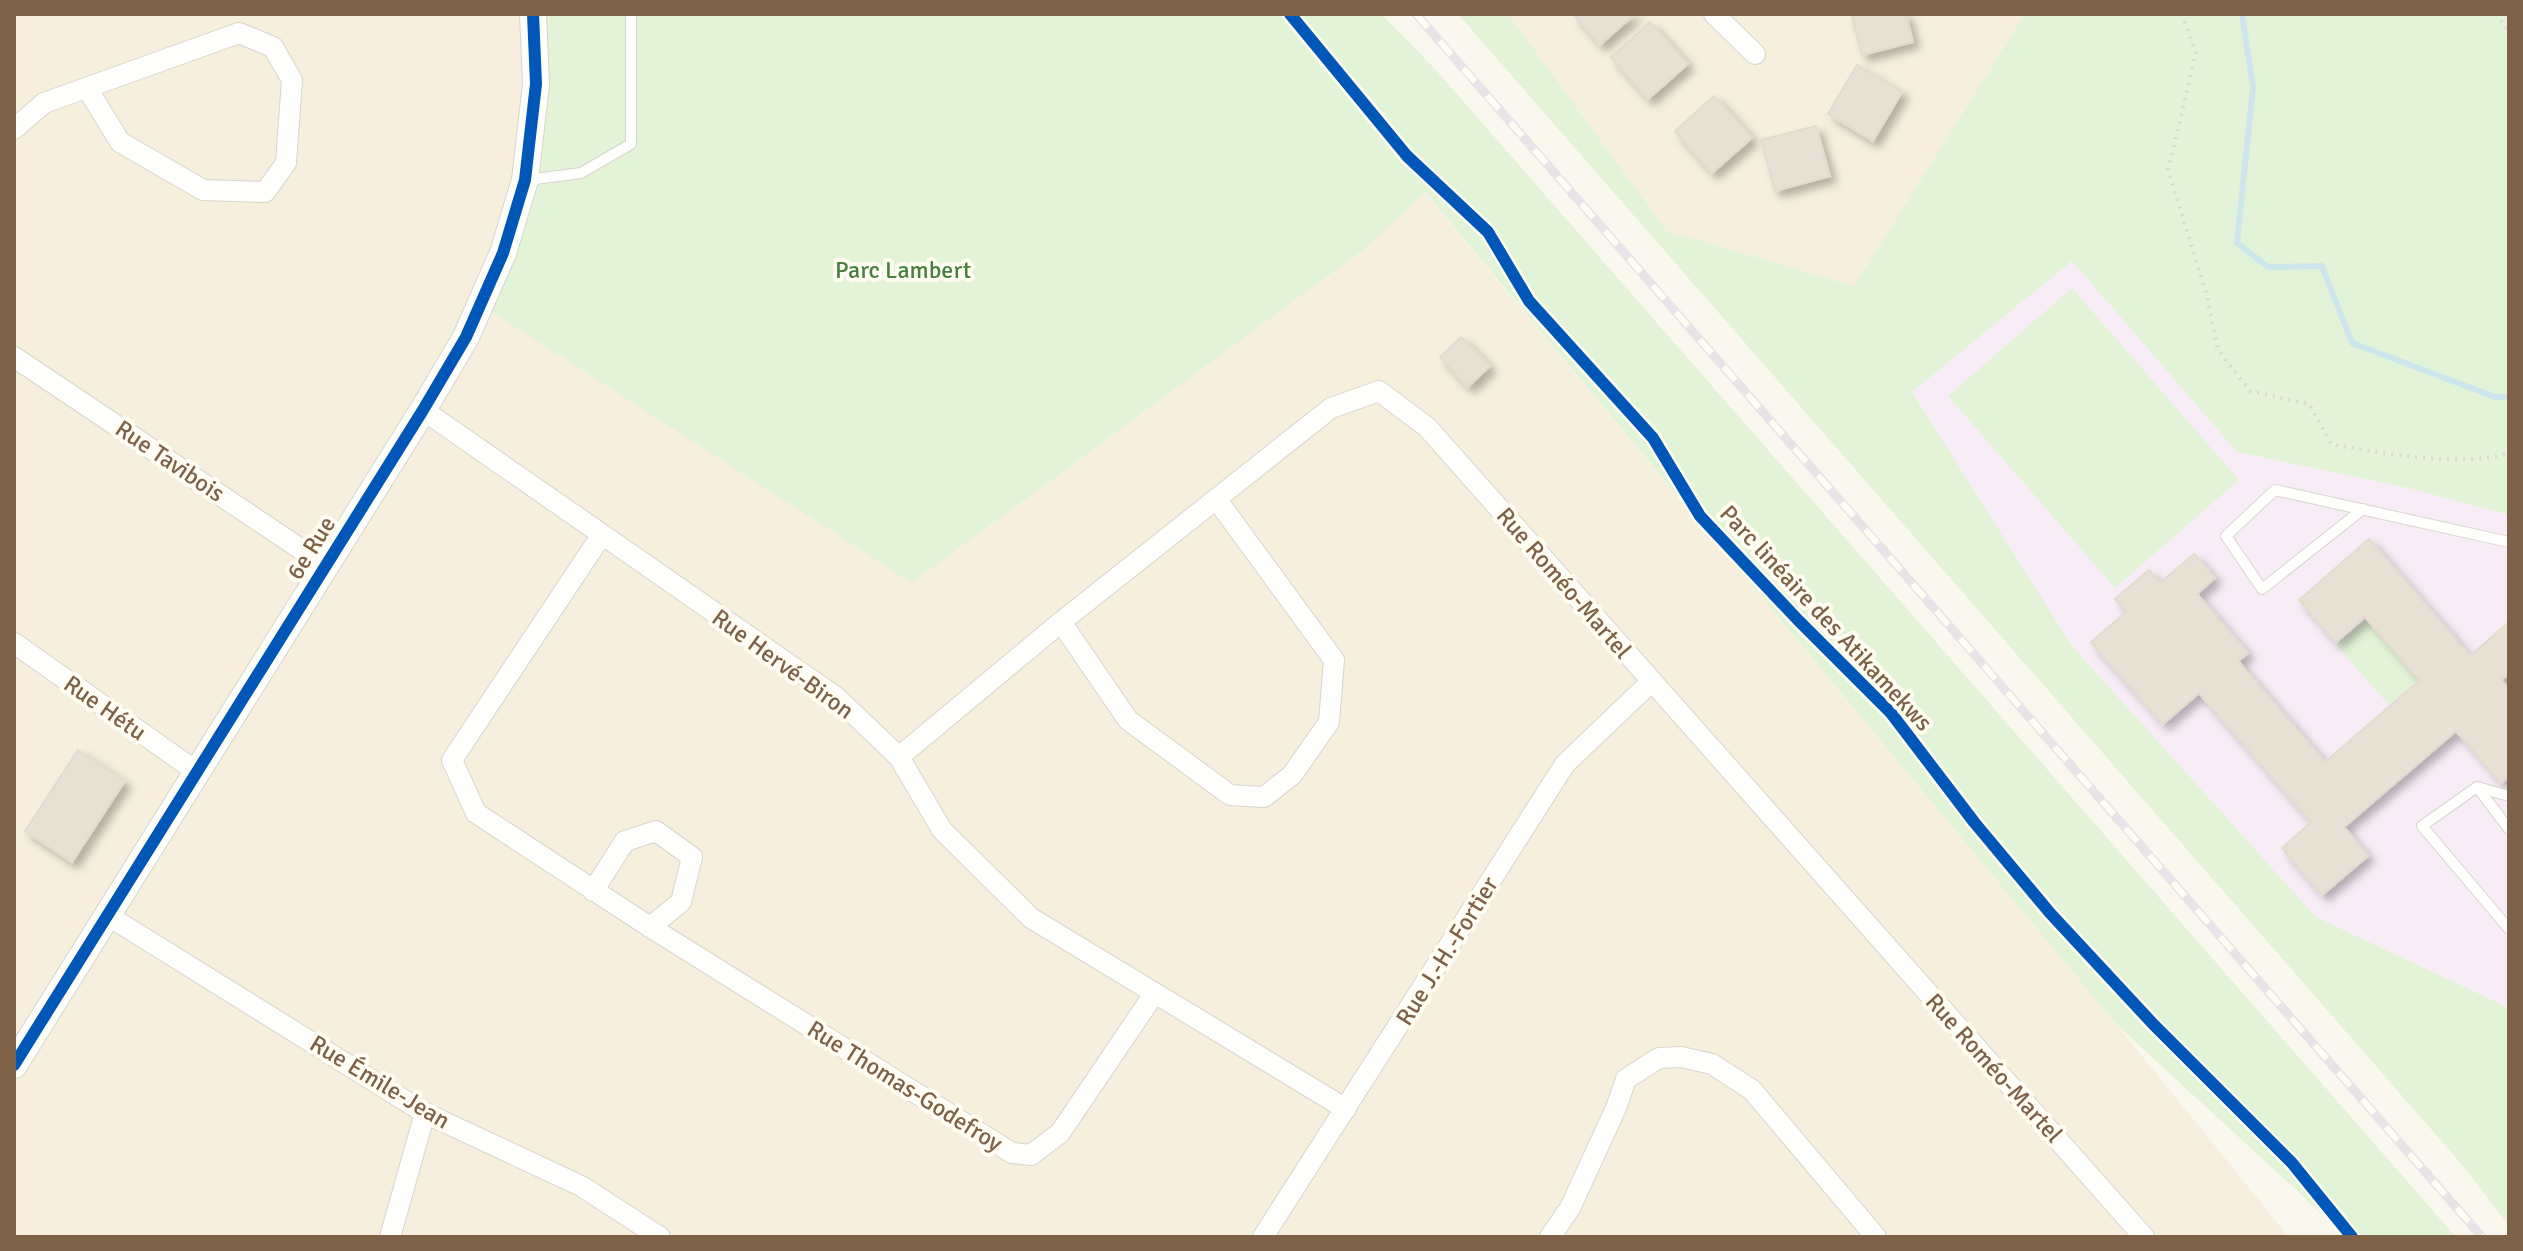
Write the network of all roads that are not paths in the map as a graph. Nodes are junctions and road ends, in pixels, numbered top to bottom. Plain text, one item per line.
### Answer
1 (533, 14) edge
2 (631, 14) edge
3 (1714, 14) edge
4 (1755, 54) dead end
5 (87, 88) junction
6 (14, 129) edge
7 (525, 180) junction
8 (14, 357) edge
9 (423, 410) junction
10 (1217, 500) junction
11 (2363, 509) junction
12 (601, 536) junction
13 (2509, 542) edge
14 (326, 566) junction
15 (1061, 622) junction
16 (14, 643) edge
17 (1651, 682) junction
18 (899, 757) junction
19 (197, 772) junction
20 (2477, 787) junction
21 (2509, 796) edge
22 (2509, 829) edge
23 (593, 891) junction
24 (107, 915) junction
25 (650, 927) junction
26 (2509, 929) edge
27 (1154, 994) junction
28 (14, 1065) edge
29 (1346, 1109) junction
30 (425, 1113) junction
31 (390, 1237) edge
32 (660, 1237) edge
33 (1263, 1237) edge
34 (1550, 1237) edge
35 (1876, 1237) edge
36 (2144, 1237) edge

1 - 7 street, 6e Rue
2 - 7 lane
3 - 4 street
5 - 5 street
5 - 6 street
7 - 9 street, 6e Rue
8 - 14 street, Rue Tavibois
9 - 12 street, Rue Hervé-Biron
9 - 14 street, 6e Rue
10 - 15 street, Rue Roméo-Martel
10 - 15 street
10 - 17 street, Rue Roméo-Martel
11 - 11 lane
11 - 13 lane
12 - 18 street, Rue Hervé-Biron
12 - 23 street, Rue Thomas-Godefroy
14 - 19 street, 6e Rue
15 - 18 street, Rue Roméo-Martel
16 - 19 street, Rue Hétu
17 - 29 street, Rue J.-H.-Fortier
17 - 36 street, Rue Roméo-Martel
18 - 27 street, Rue Hervé-Biron
19 - 24 street, 6e Rue
20 - 21 lane
20 - 22 lane
20 - 26 lane
23 - 25 street, Rue Thomas-Godefroy
23 - 25 street
24 - 28 street, 6e Rue
24 - 30 street, Rue Émile-Jean
25 - 27 street, Rue Thomas-Godefroy
27 - 29 street, Rue Hervé-Biron
29 - 33 street, Rue J.-H.-Fortier
30 - 31 street
30 - 32 street, Rue Émile-Jean
34 - 35 street

